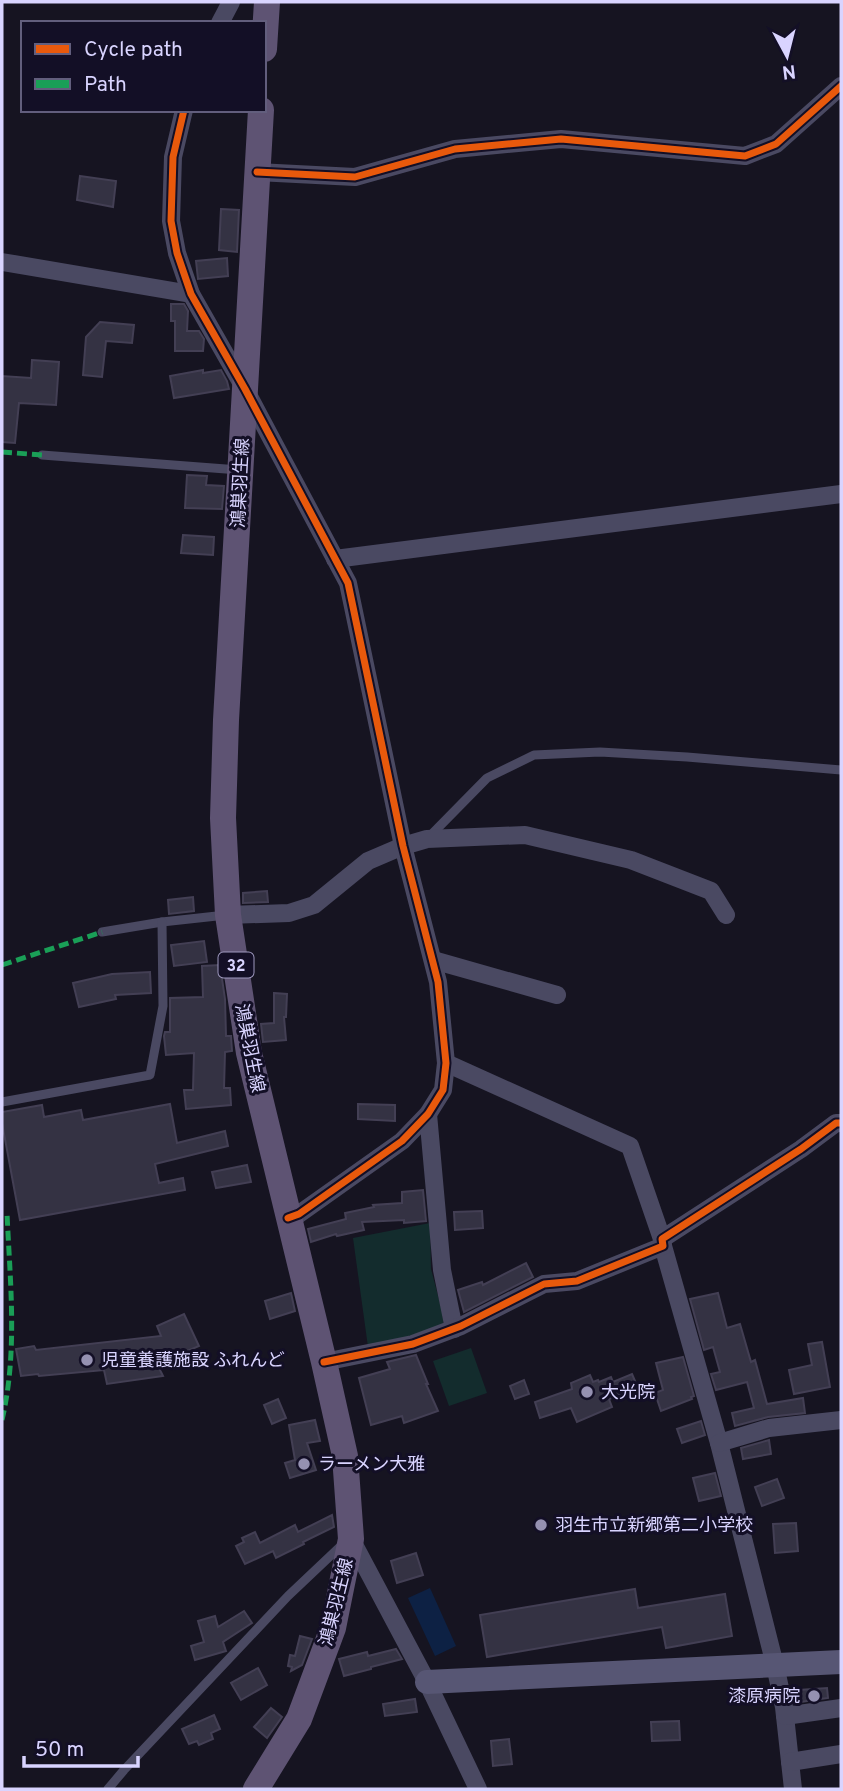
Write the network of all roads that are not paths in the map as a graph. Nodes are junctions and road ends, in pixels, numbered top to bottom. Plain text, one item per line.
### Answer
1 (231, 2) edge
2 (267, 2) edge
3 (221, 21) edge
4 (266, 21) edge
5 (841, 86) edge
6 (184, 112) edge
7 (261, 112) edge
8 (257, 172) junction
9 (2, 262) edge
10 (191, 294) junction
11 (245, 389) junction
12 (42, 455) dead end
13 (241, 471) junction
14 (841, 494) edge
15 (335, 559) junction
16 (841, 770) edge
17 (427, 839) junction
18 (403, 846) junction
19 (228, 915) junction
20 (726, 915) dead end
21 (162, 922) junction
22 (102, 932) dead end
23 (433, 960) junction
24 (557, 995) dead end
25 (446, 1063) junction
26 (2, 1102) edge
27 (428, 1114) junction
28 (840, 1119) edge
29 (288, 1218) junction
30 (662, 1242) junction
31 (454, 1329) junction
32 (324, 1363) junction
33 (841, 1420) edge
34 (719, 1443) junction
35 (351, 1539) junction
36 (841, 1662) edge
37 (775, 1665) junction
38 (427, 1682) junction
39 (841, 1708) edge
40 (785, 1716) junction
41 (841, 1754) edge
42 (790, 1762) junction
43 (108, 1789) edge
44 (256, 1789) edge
45 (478, 1789) edge
46 (793, 1789) edge

1 - 3 street
2 - 4 main road
5 - 8 street
6 - 10 street
7 - 8 main road, 鴻巣羽生線 / 32
8 - 11 main road, 鴻巣羽生線 / 32
9 - 10 street
10 - 11 street
11 - 13 main road, 鴻巣羽生線 / 32
11 - 15 street
12 - 13 lane
13 - 19 main road, 鴻巣羽生線 / 32
14 - 15 street
15 - 18 street
16 - 17 lane
17 - 18 street
17 - 20 street
18 - 19 street
18 - 23 street
19 - 21 lane
19 - 29 main road, 鴻巣羽生線 / 32
21 - 22 lane
21 - 26 lane
23 - 24 street
23 - 25 street
25 - 27 street
25 - 30 street
27 - 29 street
27 - 31 street
28 - 30 street
29 - 32 main road, 鴻巣羽生線 / 32
30 - 31 street
30 - 34 street
31 - 32 street
32 - 35 main road, 鴻巣羽生線 / 32
33 - 34 street
34 - 37 street
35 - 38 street
35 - 43 lane
35 - 44 main road, 鴻巣羽生線 / 32
36 - 37 street
37 - 38 street
37 - 40 street
38 - 45 street
39 - 40 street
40 - 42 street
41 - 42 street
42 - 46 street

